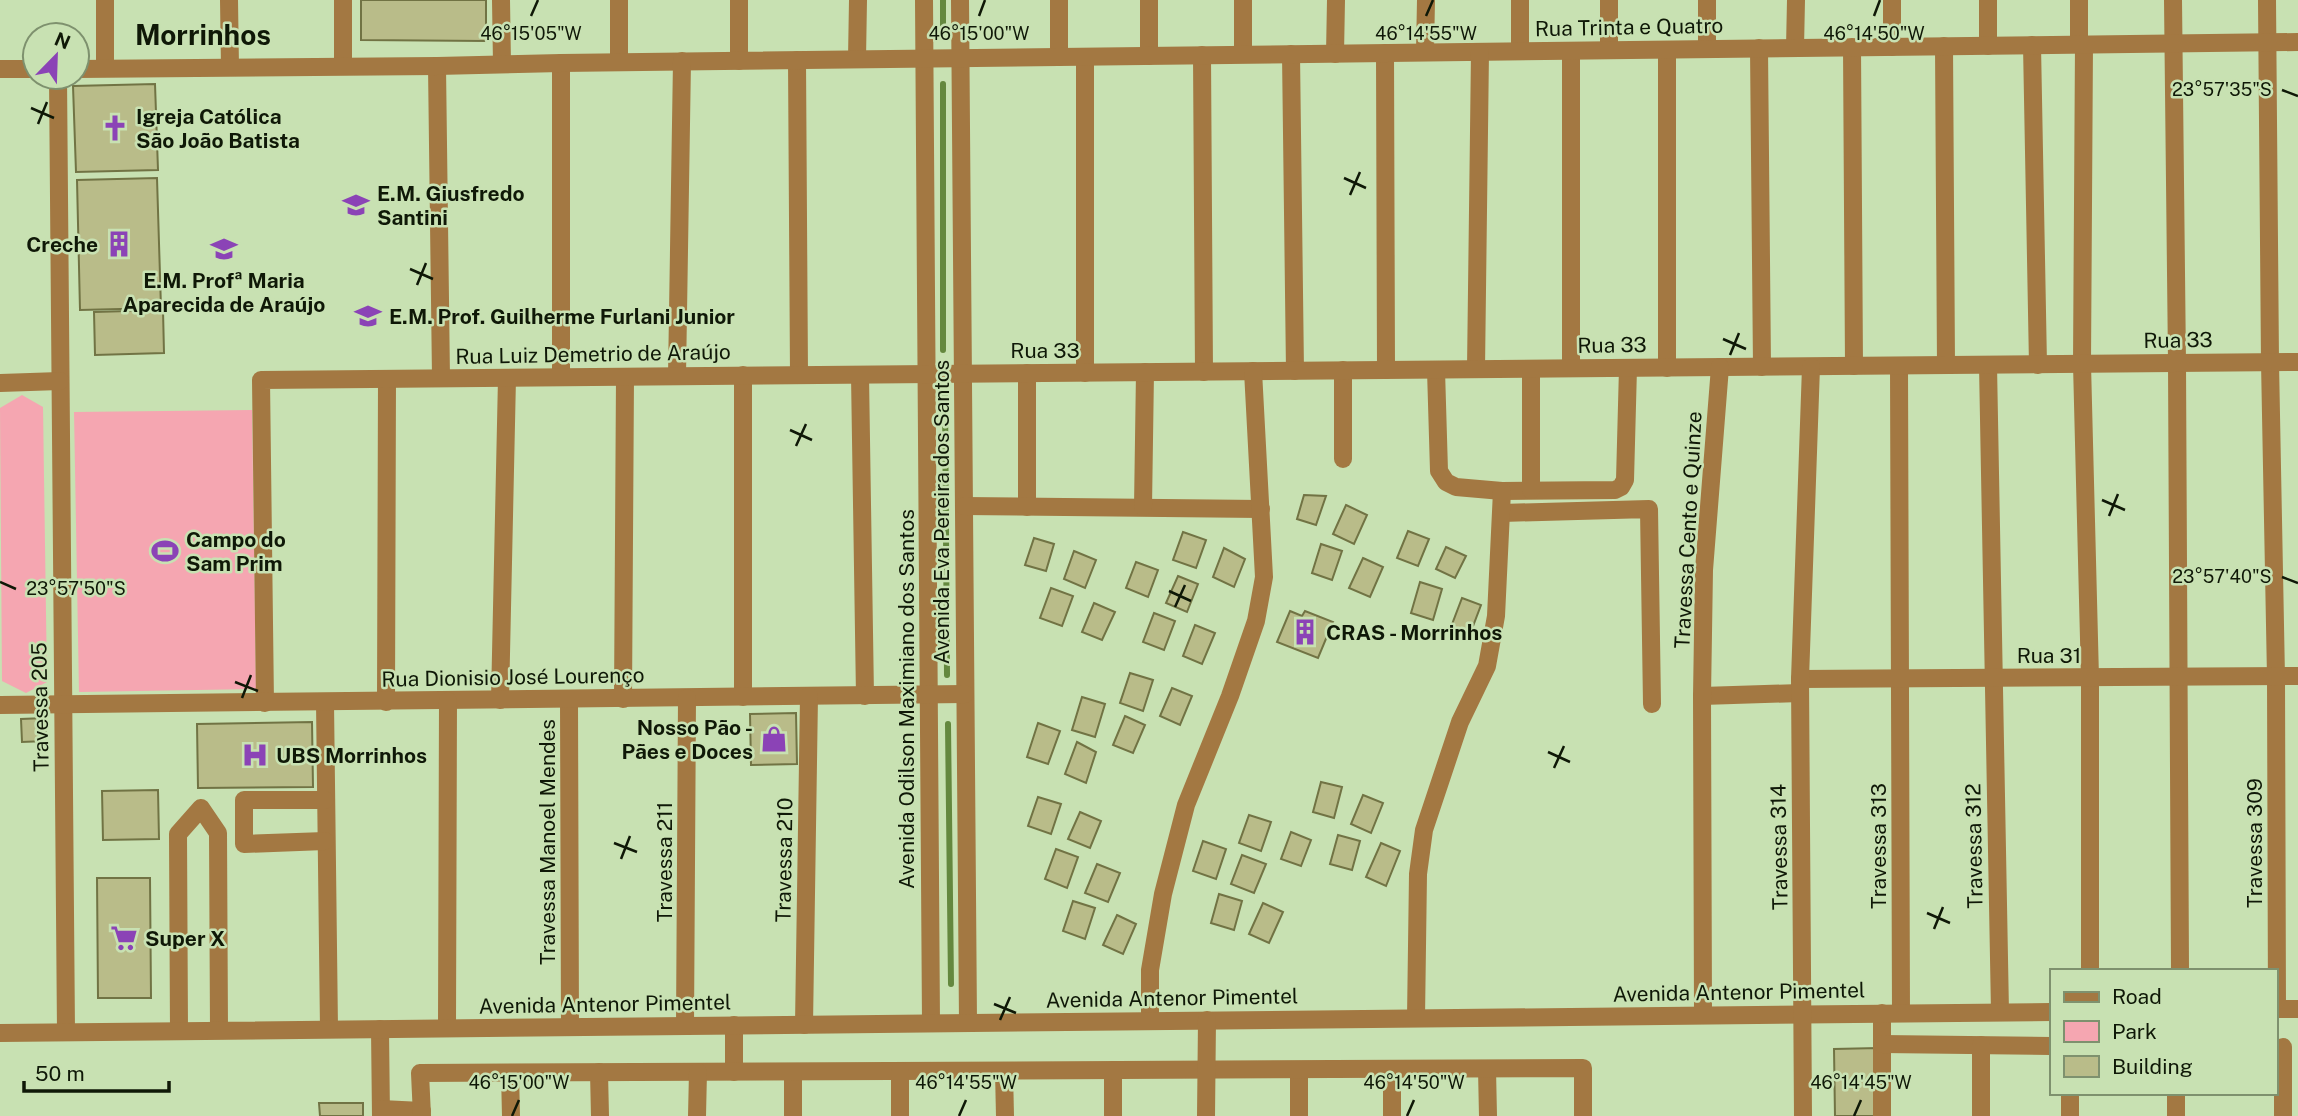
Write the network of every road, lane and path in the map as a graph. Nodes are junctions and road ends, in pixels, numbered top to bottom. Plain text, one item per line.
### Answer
1 (105, 0) edge
2 (229, 0) edge
3 (343, 0) edge
4 (501, 0) edge
5 (619, 0) edge
6 (739, 0) edge
7 (858, 0) edge
8 (924, 0) edge
9 (960, 0) edge
10 (1059, 0) edge
11 (1149, 0) edge
12 (1243, 0) edge
13 (1336, 0) edge
14 (1426, 0) edge
15 (1520, 0) edge
16 (1609, 0) edge
17 (1707, 0) edge
18 (1796, 0) edge
19 (1892, 0) edge
20 (1988, 0) edge
21 (2079, 0) edge
22 (2173, 0) edge
23 (2267, 0) edge
24 (2267, 42) junction
25 (2298, 42) edge
26 (2173, 43) junction
27 (2032, 45) junction
28 (2081, 45) junction
29 (1944, 46) junction
30 (1988, 46) junction
31 (1852, 47) junction
32 (1892, 47) junction
33 (1759, 48) junction
34 (1795, 48) junction
35 (1707, 49) junction
36 (1609, 50) junction
37 (1667, 50) junction
38 (1520, 51) junction
39 (1571, 51) junction
40 (1425, 52) junction
41 (1480, 52) junction
42 (1385, 53) junction
43 (1243, 54) junction
44 (1291, 54) junction
45 (1335, 54) junction
46 (1202, 55) junction
47 (1149, 56) junction
48 (1059, 57) junction
49 (1085, 57) junction
50 (925, 58) junction
51 (960, 58) junction
52 (858, 59) junction
53 (797, 60) junction
54 (682, 61) junction
55 (739, 61) junction
56 (619, 62) junction
57 (561, 63) junction
58 (502, 64) junction
59 (343, 65) junction
60 (230, 66) junction
61 (437, 66) junction
62 (91, 68) edge
63 (105, 68) junction
64 (0, 69) edge
65 (21, 69) edge
66 (58, 91) edge
67 (2270, 362) junction
68 (2298, 362) edge
69 (2177, 363) junction
70 (2082, 364) junction
71 (1946, 365) junction
72 (1988, 365) junction
73 (2038, 365) junction
74 (1811, 366) junction
75 (1854, 366) junction
76 (1899, 366) junction
77 (1720, 367) junction
78 (1762, 367) junction
79 (1628, 368) junction
80 (1667, 368) junction
81 (1476, 369) junction
82 (1531, 369) junction
83 (1571, 369) junction
84 (1343, 370) junction
85 (1386, 370) junction
86 (1436, 370) junction
87 (1253, 371) junction
88 (1295, 371) junction
89 (1145, 372) junction
90 (1204, 372) junction
91 (963, 373) junction
92 (1027, 373) junction
93 (1085, 373) junction
94 (925, 374) junction
95 (799, 375) junction
96 (860, 375) junction
97 (677, 376) junction
98 (743, 376) junction
99 (561, 377) junction
100 (625, 377) junction
101 (441, 378) junction
102 (507, 378) junction
103 (387, 379) junction
104 (60, 382) junction
105 (0, 383) edge
106 (1343, 459) dead end
107 (1531, 490) junction
108 (1502, 491) junction
109 (964, 506) junction
110 (1027, 507) junction
111 (1143, 507) junction
112 (1261, 509) junction
113 (1502, 513) junction
114 (2298, 676) edge
115 (2179, 677) junction
116 (2276, 677) junction
117 (1994, 678) junction
118 (2090, 678) junction
119 (1899, 679) junction
120 (1800, 686) junction
121 (965, 694) junction
122 (930, 695) junction
123 (809, 696) junction
124 (865, 696) junction
125 (1702, 696) junction
126 (743, 697) junction
127 (687, 698) junction
128 (569, 699) junction
129 (623, 699) junction
130 (1652, 699) dead end
131 (500, 700) junction
132 (447, 701) junction
133 (325, 702) junction
134 (386, 702) junction
135 (265, 703) junction
136 (0, 705) edge
137 (62, 706) junction
138 (325, 800) junction
139 (325, 841) junction
140 (2090, 969) edge
141 (2180, 969) edge
142 (2276, 969) edge
143 (2277, 1009) edge
144 (2298, 1009) edge
145 (2000, 1012) junction
146 (2050, 1012) edge
147 (1882, 1013) junction
148 (1901, 1013) junction
149 (1804, 1014) junction
150 (1703, 1015) junction
151 (1416, 1018) junction
152 (1207, 1020) junction
153 (1150, 1021) junction
154 (931, 1023) junction
155 (968, 1023) junction
156 (734, 1025) junction
157 (804, 1025) junction
158 (685, 1026) junction
159 (570, 1027) junction
160 (447, 1028) junction
161 (329, 1029) junction
162 (380, 1029) junction
163 (219, 1030) junction
164 (179, 1031) junction
165 (66, 1032) junction
166 (0, 1033) edge
167 (1882, 1044) junction
168 (1981, 1045) junction
169 (2050, 1046) edge
170 (2285, 1047) edge
171 (1392, 1069) junction
172 (1488, 1069) junction
173 (1113, 1070) junction
174 (1206, 1070) junction
175 (1299, 1070) junction
176 (900, 1071) junction
177 (1004, 1071) junction
178 (599, 1072) junction
179 (698, 1072) junction
180 (734, 1072) junction
181 (793, 1072) junction
182 (510, 1073) junction
183 (2070, 1095) edge
184 (2176, 1095) edge
185 (381, 1113) edge
186 (422, 1114) edge
187 (511, 1116) edge
188 (600, 1116) edge
189 (697, 1116) edge
190 (793, 1116) edge
191 (900, 1116) edge
192 (1004, 1116) edge
193 (1113, 1116) edge
194 (1206, 1116) edge
195 (1299, 1116) edge
196 (1392, 1116) edge
197 (1488, 1116) edge
198 (1583, 1116) edge
199 (1803, 1116) edge
200 (1882, 1116) edge
201 (1980, 1116) edge
202 (2070, 1116) edge
203 (2176, 1116) edge
204 (2283, 1116) edge

1 - 63 street
2 - 60 street
3 - 59 street
4 - 58 street
5 - 56 street
6 - 55 street
7 - 52 street
8 - 50 street, Avenida Eva Pereira dos Santos
9 - 51 street, Avenida Eva Pereira dos Santos
10 - 48 street
11 - 47 street
12 - 43 street
13 - 45 street
14 - 40 street
15 - 38 street
16 - 36 street
17 - 35 street
18 - 34 street
19 - 32 street
20 - 30 street
21 - 28 street
22 - 26 street
23 - 24 street, Travessa 309
24 - 25 street, Rua Trinta e Quatro
24 - 26 street, Rua Trinta e Quatro
24 - 67 street, Travessa 309
26 - 28 street, Rua Trinta e Quatro
26 - 69 street
27 - 28 street, Rua Trinta e Quatro
27 - 30 street, Rua Trinta e Quatro
27 - 73 street
28 - 70 street
29 - 30 street, Rua Trinta e Quatro
29 - 32 street, Rua Trinta e Quatro
29 - 71 street
31 - 32 street, Rua Trinta e Quatro
31 - 34 street, Rua Trinta e Quatro
31 - 75 street
33 - 34 street, Rua Trinta e Quatro
33 - 35 street, Rua Trinta e Quatro
33 - 78 street
35 - 37 street, Rua Trinta e Quatro
36 - 37 street, Rua Trinta e Quatro
36 - 39 street, Rua Trinta e Quatro
37 - 80 street
38 - 39 street, Rua Trinta e Quatro
38 - 41 street, Rua Trinta e Quatro
39 - 83 street
40 - 41 street, Rua Trinta e Quatro
40 - 42 street, Rua Trinta e Quatro
41 - 81 street
42 - 45 street, Rua Trinta e Quatro
42 - 85 street
43 - 44 street, Rua Trinta e Quatro
43 - 46 street, Rua Trinta e Quatro
44 - 45 street, Rua Trinta e Quatro
44 - 88 street
46 - 47 street, Rua Trinta e Quatro
46 - 90 street
47 - 49 street, Rua Trinta e Quatro
48 - 49 street, Rua Trinta e Quatro
48 - 51 street, Rua Trinta e Quatro
49 - 93 street
50 - 51 street, Rua Trinta e Quatro
50 - 52 street, Rua Trinta e Quatro
50 - 94 street, Avenida Eva Pereira dos Santos
51 - 91 street, Avenida Eva Pereira dos Santos
52 - 53 street, Rua Trinta e Quatro
53 - 55 street, Rua Trinta e Quatro
53 - 95 street
54 - 55 street, Rua Trinta e Quatro
54 - 56 street, Rua Trinta e Quatro
54 - 97 street
56 - 57 street, Rua Trinta e Quatro
57 - 58 street, Rua Trinta e Quatro
57 - 99 street
58 - 61 street, Rua Trinta e Quatro
59 - 60 street, Rua Trinta e Quatro
59 - 61 street, Rua Trinta e Quatro
60 - 63 street, Rua Trinta e Quatro
61 - 101 street
62 - 63 street, Rua Trinta e Quatro
64 - 65 street
66 - 104 street, Travessa 205
67 - 68 street, Rua 33
67 - 69 street, Rua 33
67 - 116 street, Travessa 309
69 - 70 street, Rua 33
69 - 115 street
70 - 73 street, Rua 33
70 - 118 street
71 - 72 street, Rua 33
71 - 76 street, Rua 33
72 - 73 street, Rua 33
72 - 117 street, Travessa 312
74 - 75 street, Rua 33
74 - 78 street, Rua 33
74 - 120 street, Travessa 314
75 - 76 street, Rua 33
76 - 119 street, Travessa 313
77 - 78 street, Rua 33
77 - 80 street, Rua 33
77 - 125 street, Travessa Cento e Quinze
79 - 80 street, Rua 33
79 - 83 street, Rua 33
79 - 107 street
81 - 82 street, Rua 33
81 - 86 street, Rua 33
82 - 83 street, Rua 33
82 - 107 street
84 - 85 street, Rua 33
84 - 88 street, Rua 33
84 - 106 street
85 - 86 street, Rua 33
86 - 108 street
87 - 88 street, Rua 33
87 - 90 street, Rua 33
87 - 112 street
89 - 90 street, Rua 33
89 - 93 street, Rua 33
89 - 111 street
91 - 92 street, Rua 33
91 - 94 street, Rua 33
91 - 109 street, Avenida Eva Pereira dos Santos
92 - 93 street, Rua 33
92 - 110 street
94 - 96 street, Rua Luiz Demetrio de Araújo
94 - 122 street, Avenida Odilson Maximiano dos Santos
95 - 96 street, Rua Luiz Demetrio de Araújo
95 - 98 street, Rua Luiz Demetrio de Araújo
96 - 124 street
97 - 98 street, Rua Luiz Demetrio de Araújo
97 - 100 street, Rua Luiz Demetrio de Araújo
98 - 126 street
99 - 100 street, Rua Luiz Demetrio de Araújo
99 - 102 street, Rua Luiz Demetrio de Araújo
100 - 129 street
101 - 102 street, Rua Luiz Demetrio de Araújo
101 - 103 street, Rua Luiz Demetrio de Araújo
102 - 131 street
103 - 134 street
103 - 135 street, Rua Luiz Demetrio de Araújo
104 - 105 street
104 - 137 street, Travessa 205
107 - 108 street
108 - 113 street
109 - 110 street
109 - 121 street, Avenida Eva Pereira dos Santos
110 - 111 street
111 - 112 street
112 - 153 street
113 - 130 street
113 - 151 street
114 - 116 street, Rua 31
115 - 116 street, Rua 31
115 - 118 street, Rua 31
115 - 141 street
116 - 142 street, Travessa 309
117 - 118 street, Rua 31
117 - 119 street, Rua 31
117 - 145 street, Travessa 312
118 - 140 street
119 - 120 street, Rua 31
119 - 148 street, Travessa 313
120 - 125 street, Rua 31
120 - 149 street, Travessa 314
121 - 122 street, Rua Dionisio José Lourenço
121 - 155 street, Avenida Eva Pereira dos Santos
122 - 124 street, Rua Dionisio José Lourenço
122 - 154 street, Avenida Odilson Maximiano dos Santos
123 - 124 street, Rua Dionisio José Lourenço
123 - 126 street, Rua Dionisio José Lourenço
123 - 157 street, Travessa 210
125 - 150 street, Travessa Cento e Quinze
126 - 127 street, Rua Dionisio José Lourenço
127 - 129 street, Rua Dionisio José Lourenço
127 - 158 street, Travessa 211
128 - 129 street, Rua Dionisio José Lourenço
128 - 131 street, Rua Dionisio José Lourenço
128 - 159 street, Travessa Manoel Mendes
131 - 132 street, Rua Dionisio José Lourenço
132 - 134 street, Rua Dionisio José Lourenço
132 - 160 street
133 - 134 street, Rua Dionisio José Lourenço
133 - 135 street, Rua Dionisio José Lourenço
133 - 138 street
135 - 137 street, Rua Dionisio José Lourenço
136 - 137 street, Rua Dionisio José Lourenço
137 - 165 street, Travessa 205
138 - 139 street
138 - 139 street
139 - 161 street
143 - 144 street
145 - 146 street, Avenida Antenor Pimentel
145 - 148 street, Avenida Antenor Pimentel
147 - 148 street, Avenida Antenor Pimentel
147 - 149 street, Avenida Antenor Pimentel
147 - 167 street
149 - 150 street, Avenida Antenor Pimentel
149 - 199 street, Travessa 314
150 - 151 street, Avenida Antenor Pimentel
151 - 152 street, Avenida Antenor Pimentel
152 - 153 street, Avenida Antenor Pimentel
152 - 174 street
153 - 155 street, Avenida Antenor Pimentel
154 - 155 street, Avenida Antenor Pimentel
154 - 157 street, Avenida Antenor Pimentel
156 - 157 street, Avenida Antenor Pimentel
156 - 158 street, Avenida Antenor Pimentel
156 - 180 street
158 - 159 street, Avenida Antenor Pimentel
159 - 160 street, Avenida Antenor Pimentel
160 - 162 street, Avenida Antenor Pimentel
161 - 162 street, Avenida Antenor Pimentel
161 - 163 street, Avenida Antenor Pimentel
162 - 185 street
163 - 164 street, Avenida Antenor Pimentel
163 - 164 street
164 - 165 street, Avenida Antenor Pimentel
165 - 166 street, Avenida Antenor Pimentel
167 - 168 street
167 - 200 street
168 - 169 street
168 - 201 street
170 - 204 street
171 - 172 street
171 - 175 street
171 - 196 street
172 - 197 street
172 - 198 street
173 - 174 street
173 - 177 street
173 - 193 street
174 - 175 street
174 - 194 street
175 - 195 street
176 - 177 street
176 - 181 street
176 - 191 street
177 - 192 street
178 - 179 street
178 - 182 street
178 - 188 street
179 - 180 street
179 - 189 street
180 - 181 street
181 - 190 street
182 - 186 street
182 - 187 street
183 - 202 street
184 - 203 street
185 - 186 street

